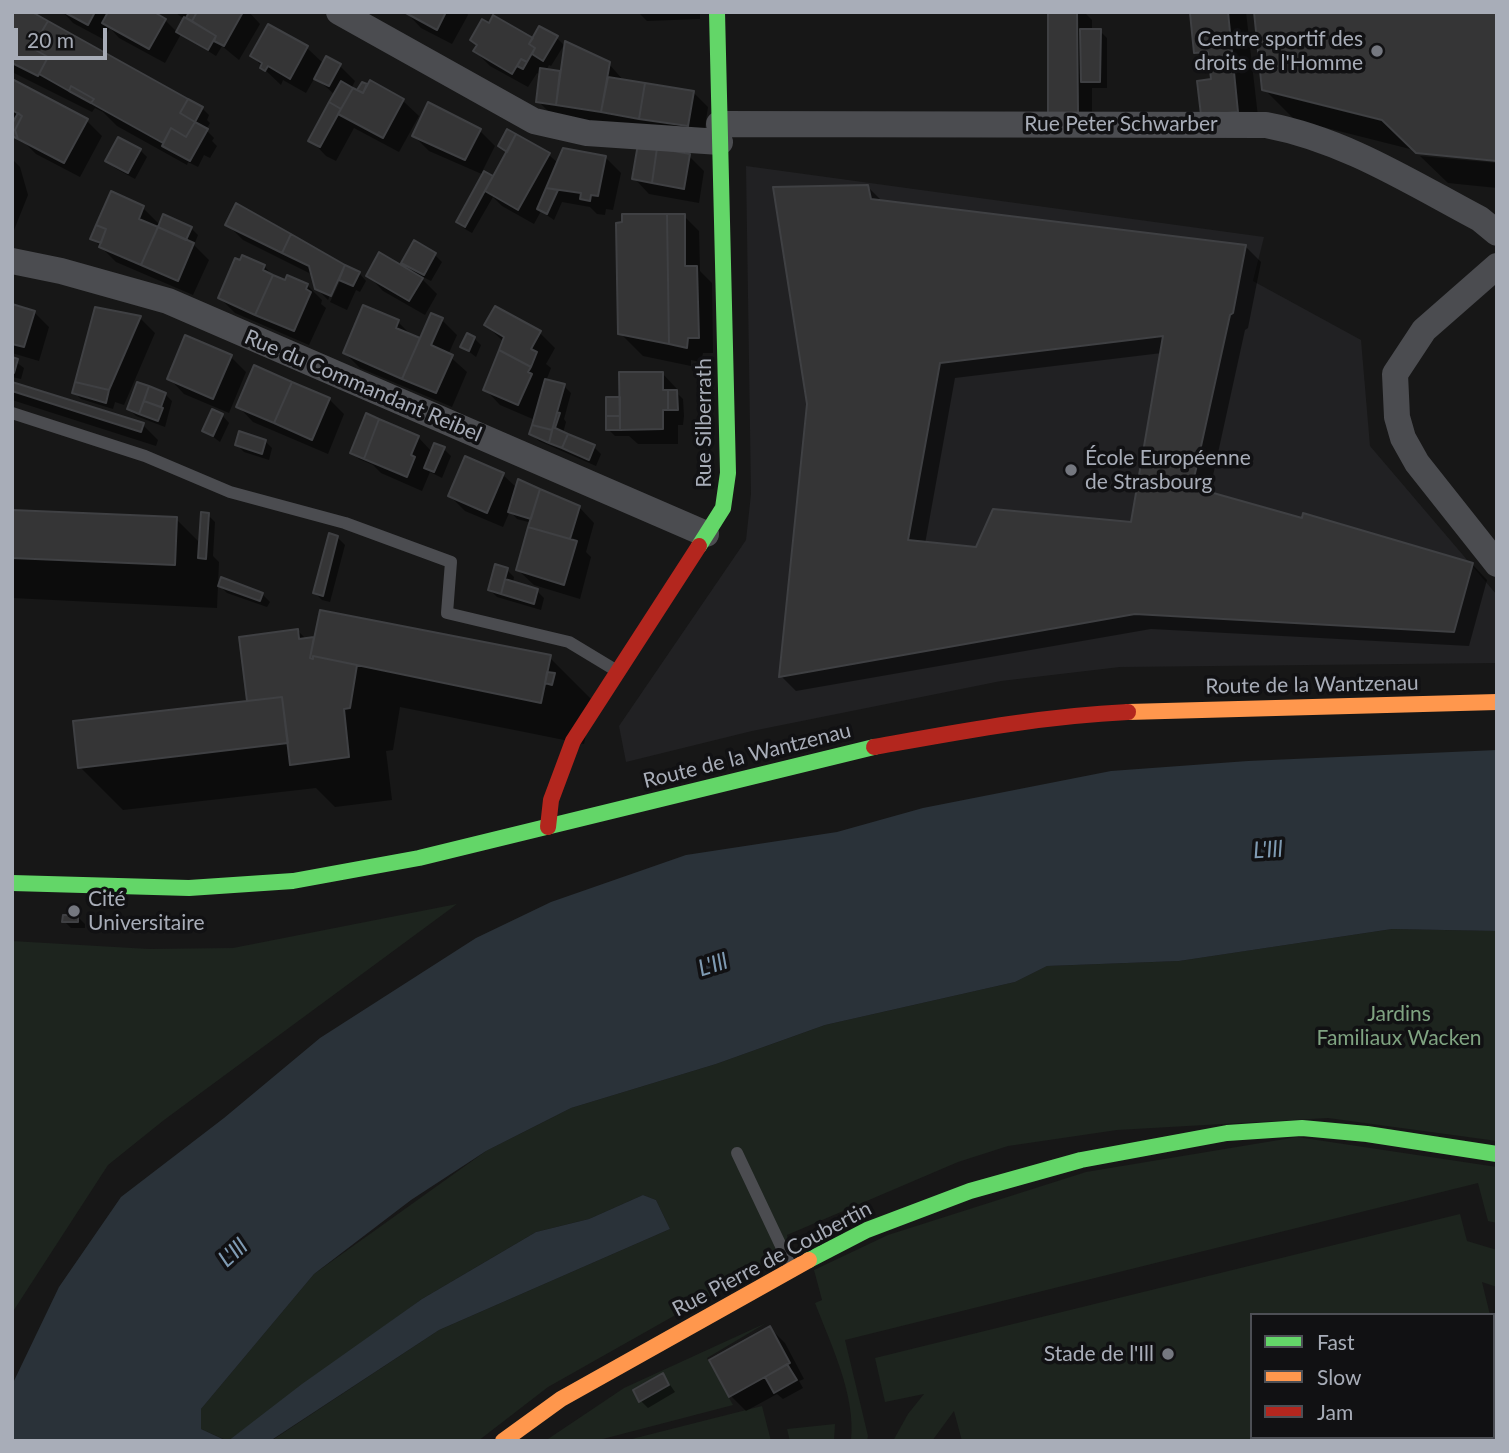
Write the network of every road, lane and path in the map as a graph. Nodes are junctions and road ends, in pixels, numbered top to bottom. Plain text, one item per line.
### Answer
1 (339, 12) edge
2 (717, 12) edge
3 (720, 133) junction
4 (1497, 233) edge
5 (12, 261) edge
6 (1497, 266) edge
7 (12, 413) edge
8 (706, 534) junction
9 (1497, 564) edge
10 (619, 672) junction
11 (1497, 702) edge
12 (548, 827) junction
13 (12, 883) edge
14 (737, 1153) dead end
15 (1497, 1154) edge
16 (791, 1269) junction
17 (503, 1441) edge

1 - 3 street, Rue Peter Schwarber
2 - 3 street, Rue Silberrath
3 - 4 street, Rue Peter Schwarber
3 - 8 street, Rue Silberrath
5 - 8 street, Rue du Commandant Reibel
6 - 9 street
7 - 10 lane
8 - 10 street, Rue Silberrath
10 - 12 street, Rue Silberrath
11 - 12 street, Route de la Wantzenau
12 - 13 street, Route de la Wantzenau
14 - 16 lane
15 - 16 street, Rue Pierre de Coubertin
16 - 17 street, Rue Pierre de Coubertin

